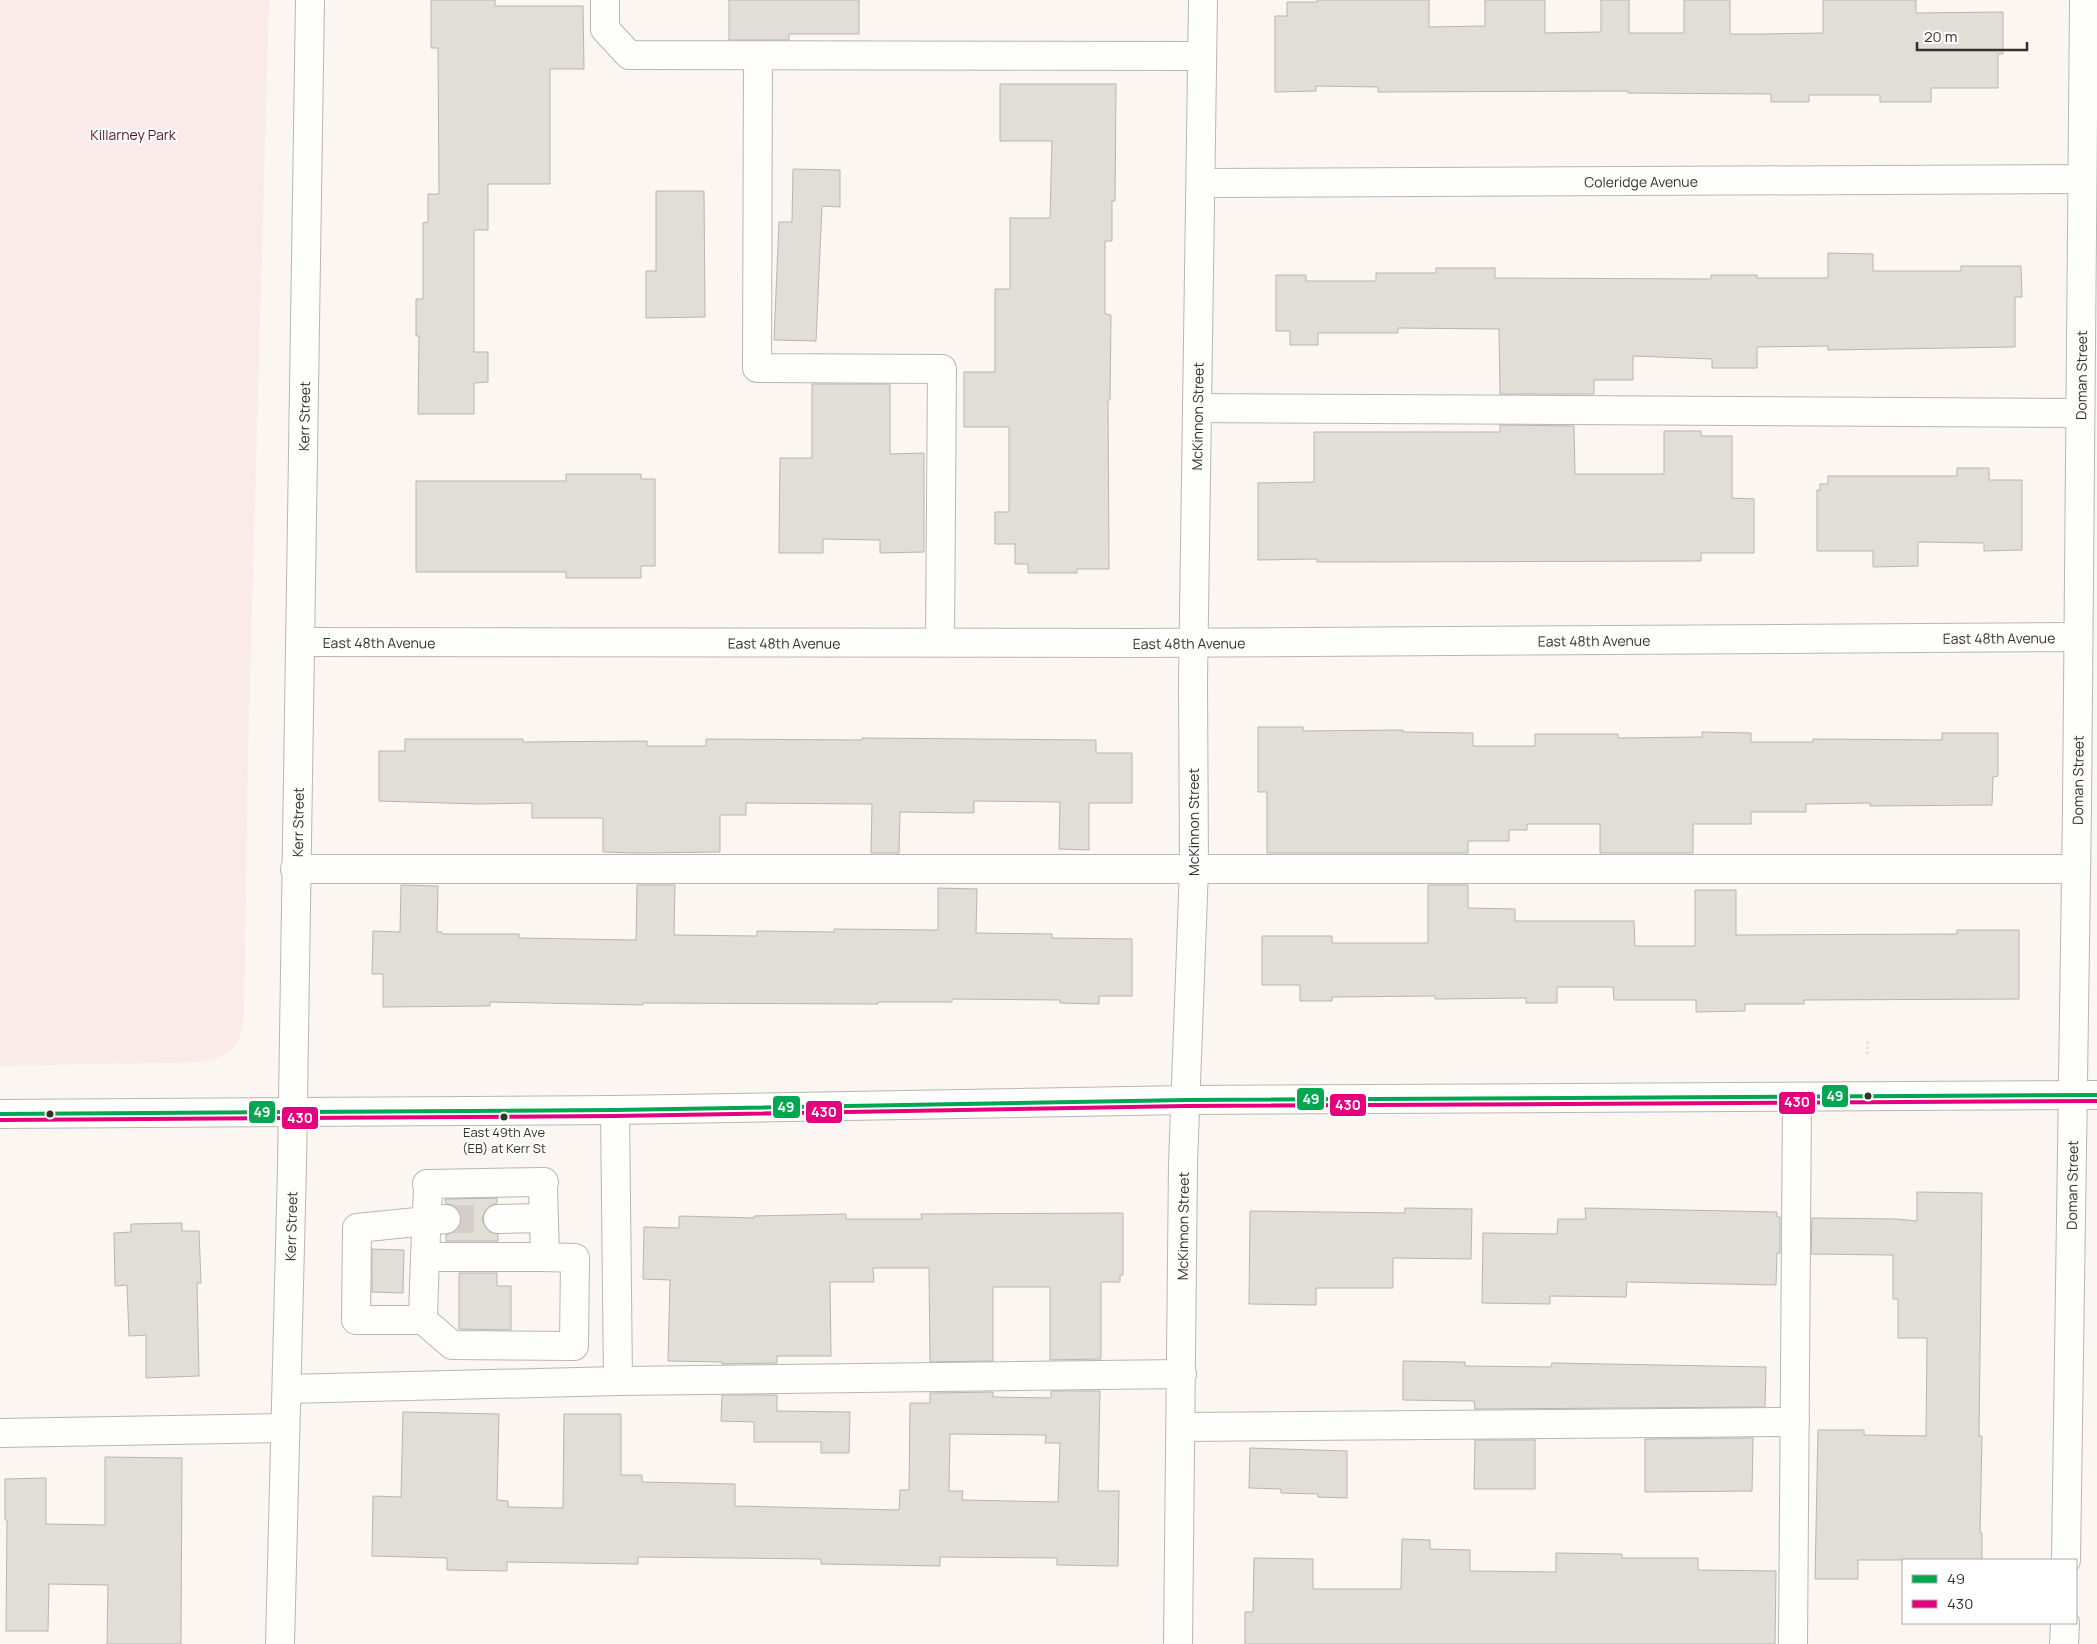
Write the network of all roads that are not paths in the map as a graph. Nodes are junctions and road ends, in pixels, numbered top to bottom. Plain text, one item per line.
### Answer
1 (310, 0) edge
2 (604, 0) edge
3 (1203, 0) edge
4 (2084, 0) edge
5 (2090, 44) edge
6 (758, 56) junction
7 (1202, 56) junction
8 (2082, 180) junction
9 (1200, 183) junction
10 (1197, 408) junction
11 (2080, 413) junction
12 (2077, 637) junction
13 (300, 642) junction
14 (940, 642) junction
15 (1194, 643) junction
16 (2087, 808) edge
17 (1194, 868) junction
18 (2075, 869) junction
19 (295, 870) junction
20 (2084, 1095) edge
21 (1797, 1097) junction
22 (1186, 1100) junction
23 (615, 1110) junction
24 (292, 1111) junction
25 (0, 1114) edge
26 (544, 1218) junction
27 (436, 1219) junction
28 (498, 1219) tunnel mouth
29 (546, 1256) junction
30 (425, 1257) junction
31 (423, 1320) junction
32 (1182, 1374) junction
33 (618, 1381) junction
34 (287, 1389) junction
35 (1795, 1422) junction
36 (1182, 1427) junction
37 (285, 1428) junction
38 (0, 1433) edge
39 (2066, 1559) edge
40 (2065, 1624) edge
41 (280, 1644) edge
42 (1178, 1644) edge
43 (1793, 1644) edge
44 (2064, 1644) edge

1 - 13 street, Kerr Street
2 - 6 street
3 - 7 street, McKinnon Street
4 - 5 street, Doman Street
5 - 8 street, Doman Street
6 - 7 street
6 - 14 street
7 - 9 street, McKinnon Street
8 - 9 street, Coleridge Avenue
8 - 11 street, Doman Street
9 - 10 street, McKinnon Street
10 - 11 street
10 - 15 street, McKinnon Street
11 - 12 street, Doman Street
12 - 15 street, East 48th Avenue
12 - 16 street, Doman Street
13 - 14 street, East 48th Avenue
13 - 19 street, Kerr Street
14 - 15 street, East 48th Avenue
15 - 17 street, McKinnon Street
16 - 18 street, Doman Street
17 - 18 street
17 - 19 street
17 - 22 street, McKinnon Street
18 - 20 street, Doman Street
19 - 24 street, Kerr Street
20 - 21 street
20 - 39 street, Doman Street
21 - 22 street
21 - 35 street
22 - 23 street
22 - 32 street, McKinnon Street
23 - 24 street
23 - 33 street
24 - 25 street
24 - 34 street, Kerr Street
26 - 27 street
26 - 28 street
26 - 29 street
27 - 30 street
27 - 31 street
29 - 30 street
29 - 31 street
30 - 31 street
32 - 33 street
32 - 36 street, McKinnon Street
33 - 34 street
34 - 37 street, Kerr Street
35 - 36 street
35 - 43 street
36 - 42 street, McKinnon Street
37 - 38 street
37 - 41 street, Kerr Street
40 - 44 street

